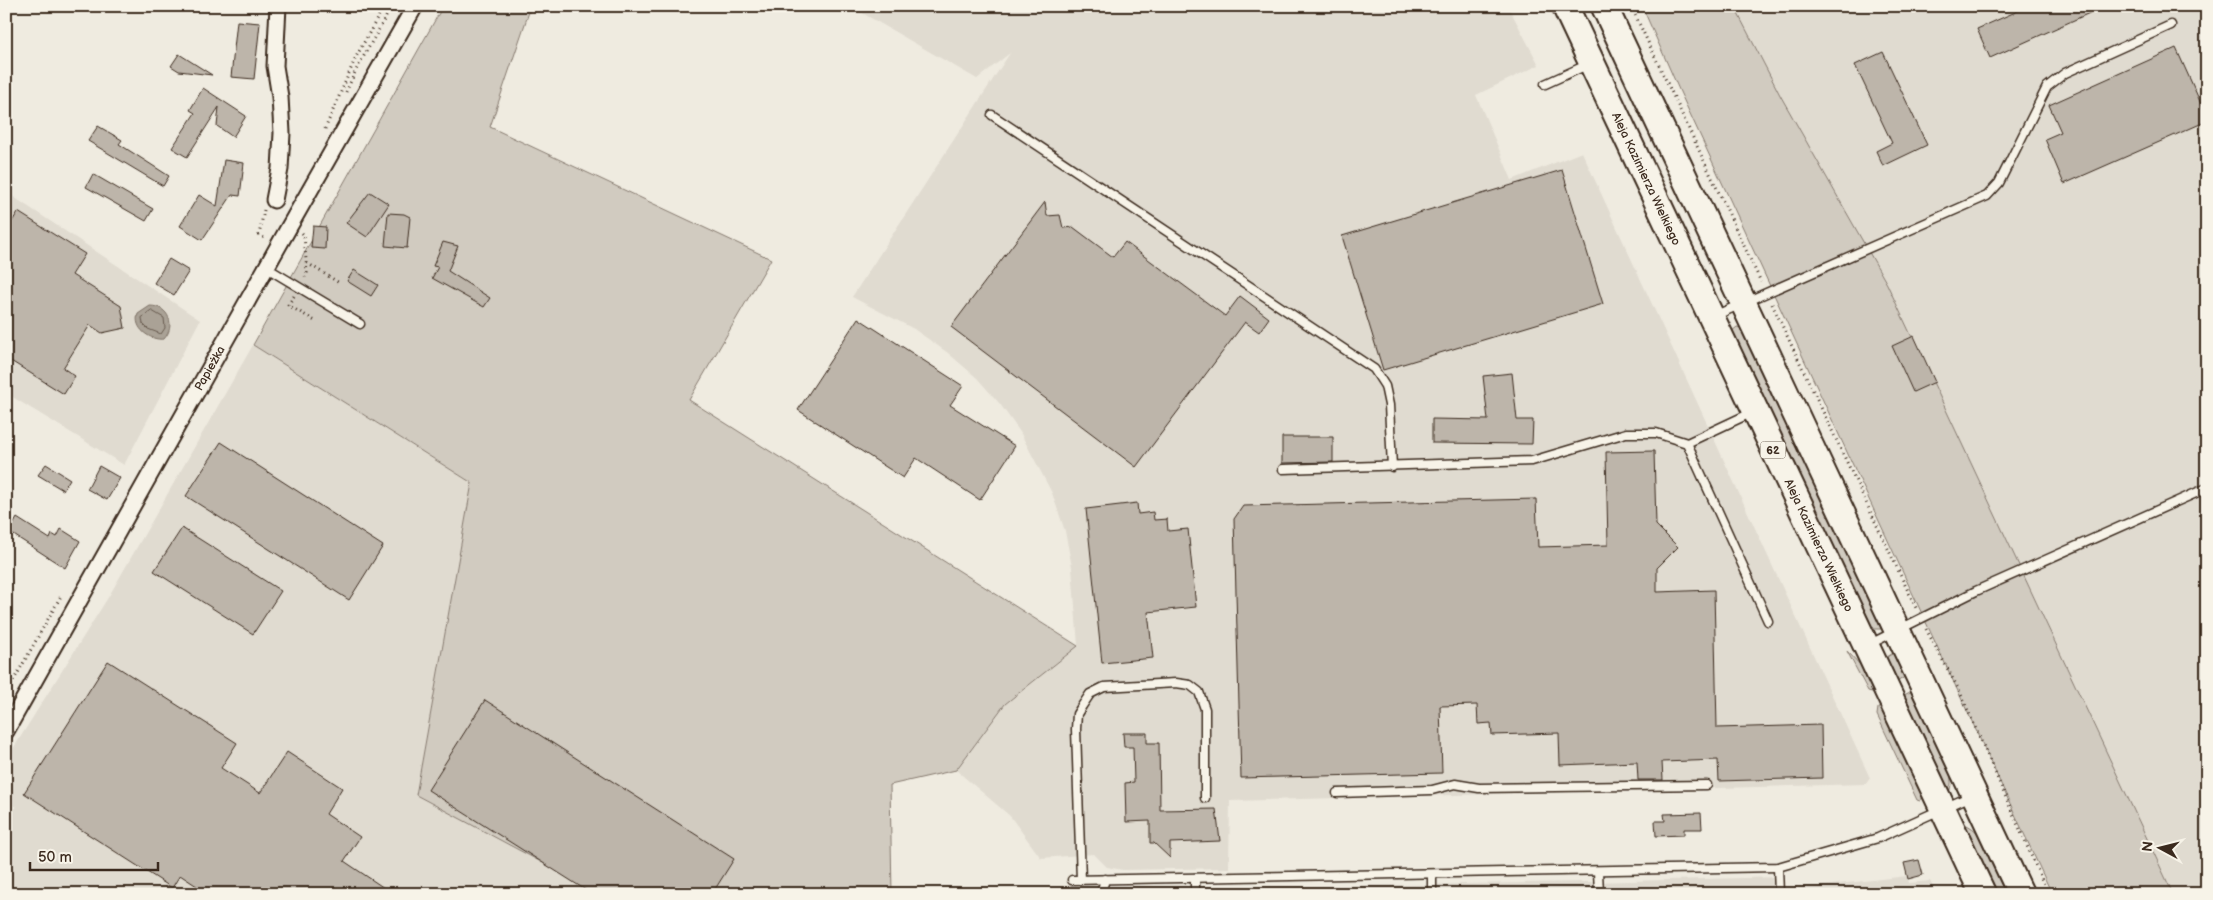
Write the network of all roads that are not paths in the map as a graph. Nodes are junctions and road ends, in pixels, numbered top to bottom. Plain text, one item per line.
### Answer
1 (278, 6) edge
2 (415, 6) edge
3 (1565, 6) edge
4 (1604, 6) edge
5 (2170, 25) dead end
6 (1591, 63) junction
7 (1545, 84) dead end
8 (992, 115) dead end
9 (274, 200) dead end
10 (267, 268) junction
11 (1743, 303) junction
12 (1710, 318) junction
13 (360, 324) dead end
14 (1754, 411) junction
15 (1688, 443) junction
16 (1392, 467) junction
17 (1283, 469) dead end
18 (2207, 488) edge
19 (1768, 620) dead end
20 (1897, 630) junction
21 (1866, 646) junction
22 (6, 731) edge
23 (1707, 785) dead end
24 (1337, 793) dead end
25 (1975, 794) junction
26 (1205, 798) dead end
27 (1943, 809) junction
28 (1778, 867) junction
29 (1598, 871) junction
30 (1432, 874) junction
31 (1195, 878) junction
32 (1106, 880) junction
33 (1101, 894) edge
34 (1195, 894) edge
35 (1432, 894) edge
36 (1599, 894) edge
37 (1779, 894) edge
38 (1983, 894) edge
39 (2021, 894) edge

1 - 9 street
2 - 10 street, Papieżka
3 - 6 main road, Aleja Kazimierza Wielkiego / 62
4 - 11 main road
5 - 11 lane
6 - 7 lane
6 - 12 main road, Aleja Kazimierza Wielkiego / 62
8 - 16 lane
10 - 13 lane
10 - 22 street, Papieżka
11 - 12 lane
11 - 20 main road
12 - 14 main road, Aleja Kazimierza Wielkiego / 62
14 - 15 lane
14 - 21 main road, Aleja Kazimierza Wielkiego / 62
15 - 16 lane
15 - 19 lane
16 - 17 lane
18 - 20 lane
20 - 21 lane
20 - 25 main road
21 - 27 main road, Aleja Kazimierza Wielkiego / 62
23 - 24 lane
25 - 27 lane
25 - 39 main road
26 - 32 lane
27 - 28 lane
27 - 38 main road, Aleja Kazimierza Wielkiego / 62
28 - 29 lane
28 - 37 lane
29 - 30 lane
29 - 36 lane
30 - 31 lane
30 - 35 lane
31 - 32 lane
31 - 34 lane
32 - 33 lane

